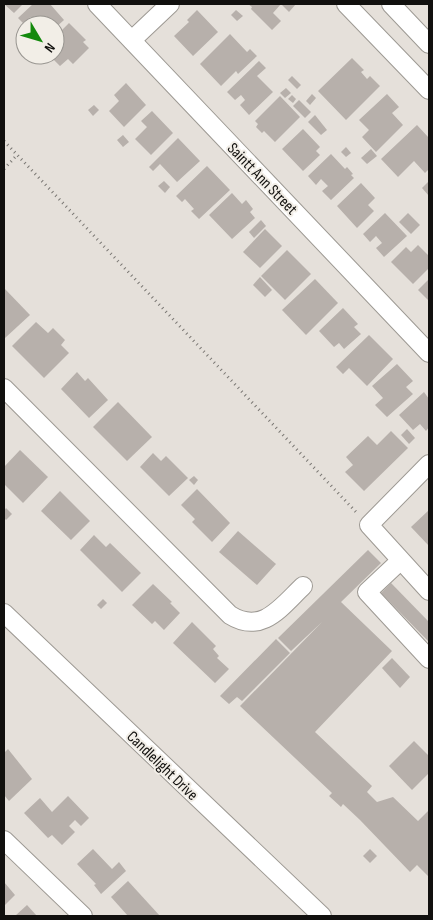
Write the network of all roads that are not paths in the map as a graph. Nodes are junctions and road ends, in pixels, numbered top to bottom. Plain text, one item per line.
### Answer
1 (97, 4) edge
2 (170, 4) edge
3 (346, 4) edge
4 (390, 4) edge
5 (132, 40) junction
6 (429, 44) edge
7 (429, 90) edge
8 (429, 353) edge
9 (4, 388) edge
10 (429, 464) edge
11 (400, 561) junction
12 (303, 586) dead end
13 (429, 591) edge
14 (4, 613) edge
15 (429, 659) edge
16 (4, 840) edge
17 (84, 916) edge
18 (322, 916) edge

1 - 5 street, Saintt Ann Street
2 - 5 street
3 - 7 street
4 - 6 street
5 - 8 street, Saintt Ann Street
9 - 12 street
10 - 11 street
11 - 13 street
11 - 15 street
14 - 18 street, Candlelight Drive
16 - 17 street

